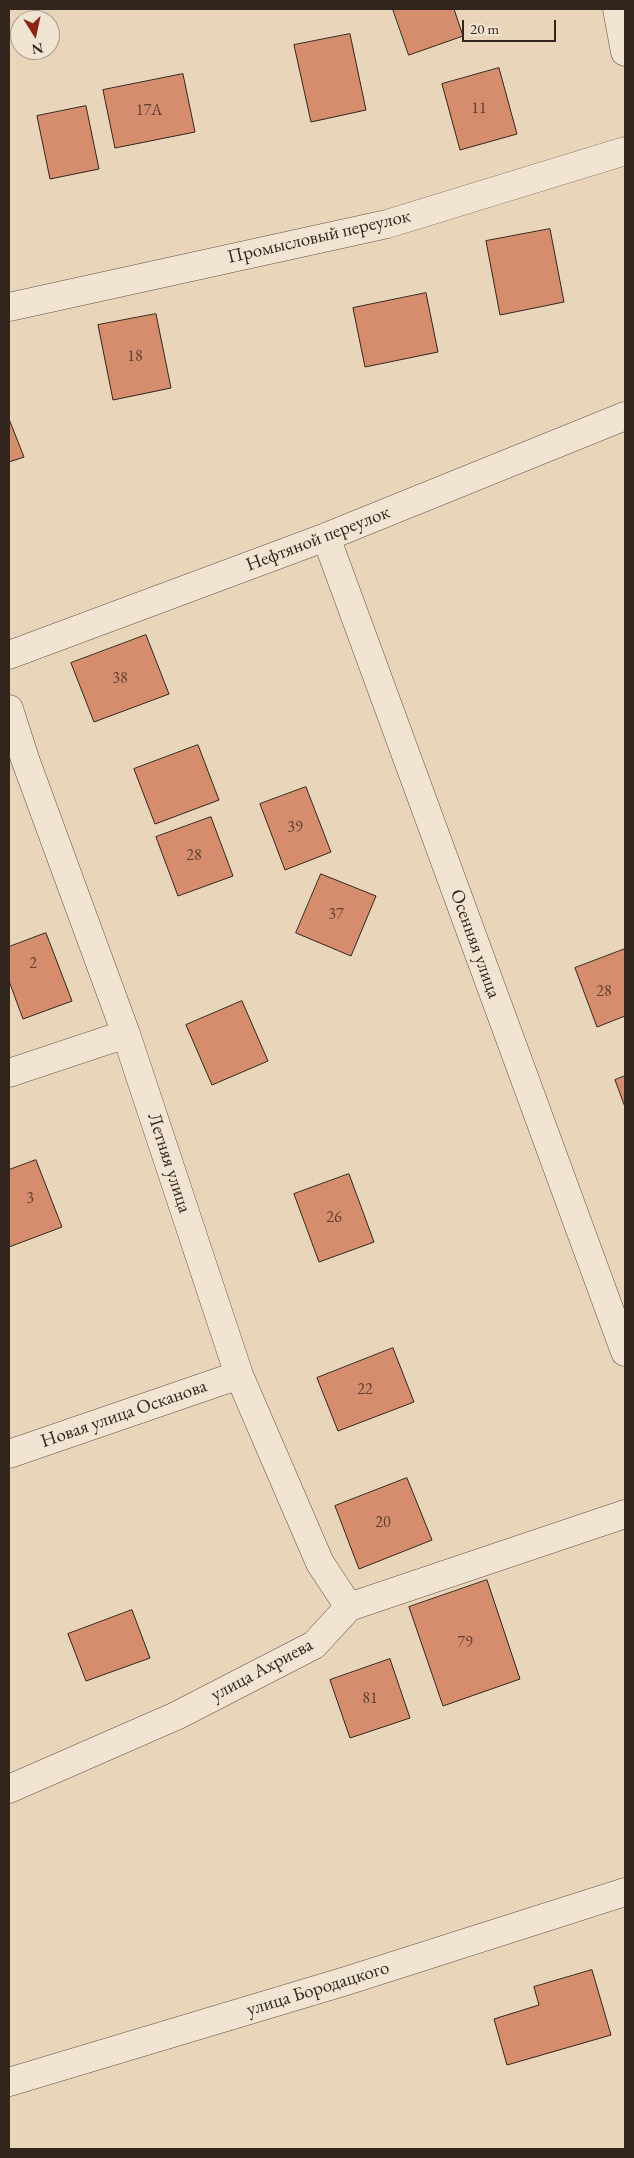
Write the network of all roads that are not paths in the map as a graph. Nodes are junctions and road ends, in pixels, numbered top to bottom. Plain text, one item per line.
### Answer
1 (617, 9) edge
2 (625, 52) edge
3 (625, 151) edge
4 (9, 307) edge
5 (625, 416) edge
6 (326, 537) junction
7 (9, 655) edge
8 (9, 710) edge
9 (126, 1034) junction
10 (9, 1073) edge
11 (625, 1352) edge
12 (238, 1375) junction
13 (9, 1454) edge
14 (625, 1514) edge
15 (349, 1607) junction
16 (9, 1789) edge
17 (625, 1892) edge
18 (9, 2082) edge

1 - 2 street
3 - 4 street, Промысловый переулок
5 - 6 street, Нефтяной переулок
6 - 7 street, Нефтяной переулок
6 - 11 street, Осенняя улица
8 - 9 street, Летняя улица
9 - 10 street
9 - 12 street, Летняя улица
12 - 13 street, Новая улица Осканова
12 - 15 street, Летняя улица
14 - 15 street, улица Ахриева
15 - 16 street, улица Ахриева
17 - 18 street, улица Бородацкого

